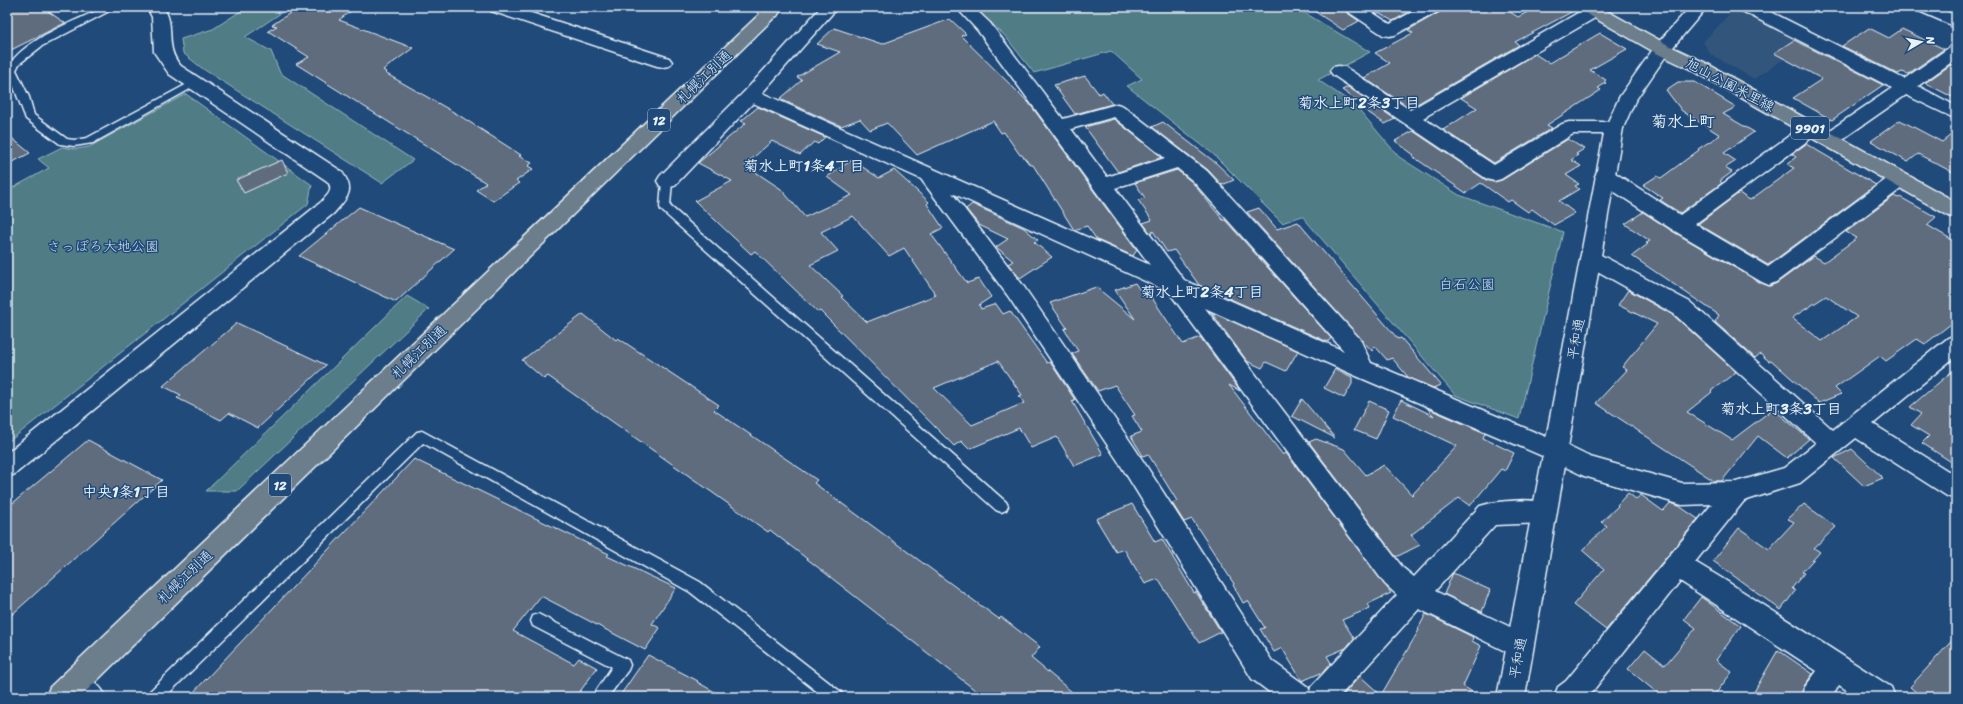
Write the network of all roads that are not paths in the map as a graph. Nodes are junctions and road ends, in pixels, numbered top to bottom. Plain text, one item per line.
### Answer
1 (112, 7) edge
2 (155, 7) edge
3 (497, 7) edge
4 (830, 7) edge
5 (964, 7) edge
6 (1353, 7) edge
7 (1433, 7) edge
8 (1699, 7) edge
9 (1748, 7) edge
10 (1925, 7) edge
11 (770, 9) edge
12 (1591, 9) edge
13 (1956, 22) edge
14 (1662, 49) junction
15 (1956, 51) edge
16 (662, 62) dead end
17 (1340, 71) dead end
18 (194, 84) junction
19 (1905, 87) junction
20 (751, 95) junction
21 (1956, 113) edge
22 (1410, 118) junction
23 (1059, 126) junction
24 (1614, 128) junction
25 (1811, 129) junction
26 (1830, 140) junction
27 (1180, 160) junction
28 (925, 172) junction
29 (1605, 176) junction
30 (667, 180) joint
31 (1899, 180) junction
32 (1103, 185) junction
33 (1956, 211) edge
34 (1680, 225) junction
35 (1590, 258) junction
36 (1176, 285) junction
37 (1956, 344) edge
38 (1362, 370) junction
39 (1855, 425) junction
40 (1833, 444) junction
41 (1555, 451) junction
42 (7, 467) edge
43 (1956, 489) edge
44 (1736, 493) junction
45 (1001, 506) dead end
46 (1544, 512) junction
47 (1678, 566) junction
48 (1416, 595) junction
49 (538, 621) dead end
50 (1520, 645) junction
51 (1836, 667) junction
52 (75, 693) edge
53 (154, 697) edge
54 (599, 697) edge
55 (836, 697) edge
56 (1298, 697) edge
57 (1321, 697) edge
58 (1511, 697) edge
59 (1568, 697) edge
60 (1815, 697) edge
61 (1881, 697) edge

1 - 18 lane
2 - 18 street
3 - 16 street
4 - 20 street
5 - 23 street
6 - 7 street
8 - 14 street, 平和通
9 - 19 street
10 - 13 street
11 - 52 main road, 札幌江別通 / 12
12 - 14 main road, 旭山公園米里線 / 9901
12 - 22 street
14 - 24 street, 平和通
14 - 25 main road, 旭山公園米里線 / 9901
15 - 19 street
17 - 22 street
18 - 42 street
19 - 21 street
19 - 26 street
20 - 28 street
20 - 30 street
22 - 24 street
23 - 27 street
23 - 32 street
24 - 29 street, 平和通
25 - 26 main road, 旭山公園米里線 / 9901
25 - 34 street
26 - 31 main road, 旭山公園米里線 / 9901
27 - 32 street
27 - 38 street
28 - 36 street
28 - 56 street
29 - 34 street
29 - 35 street, 平和通
30 - 45 lane
31 - 33 main road, 旭山公園米里線 / 9901
31 - 34 street
32 - 36 street
35 - 40 street
35 - 41 street, 平和通
36 - 38 street
36 - 48 street
37 - 39 street
38 - 41 street
39 - 40 street
39 - 43 street
40 - 44 street
41 - 44 street
41 - 46 street, 平和通
44 - 47 street
46 - 48 street
46 - 50 street, 平和通
47 - 51 street
47 - 59 street
48 - 50 street
48 - 57 street
49 - 54 lane
50 - 58 street, 平和通
51 - 60 street
51 - 61 street
53 - 55 lane

